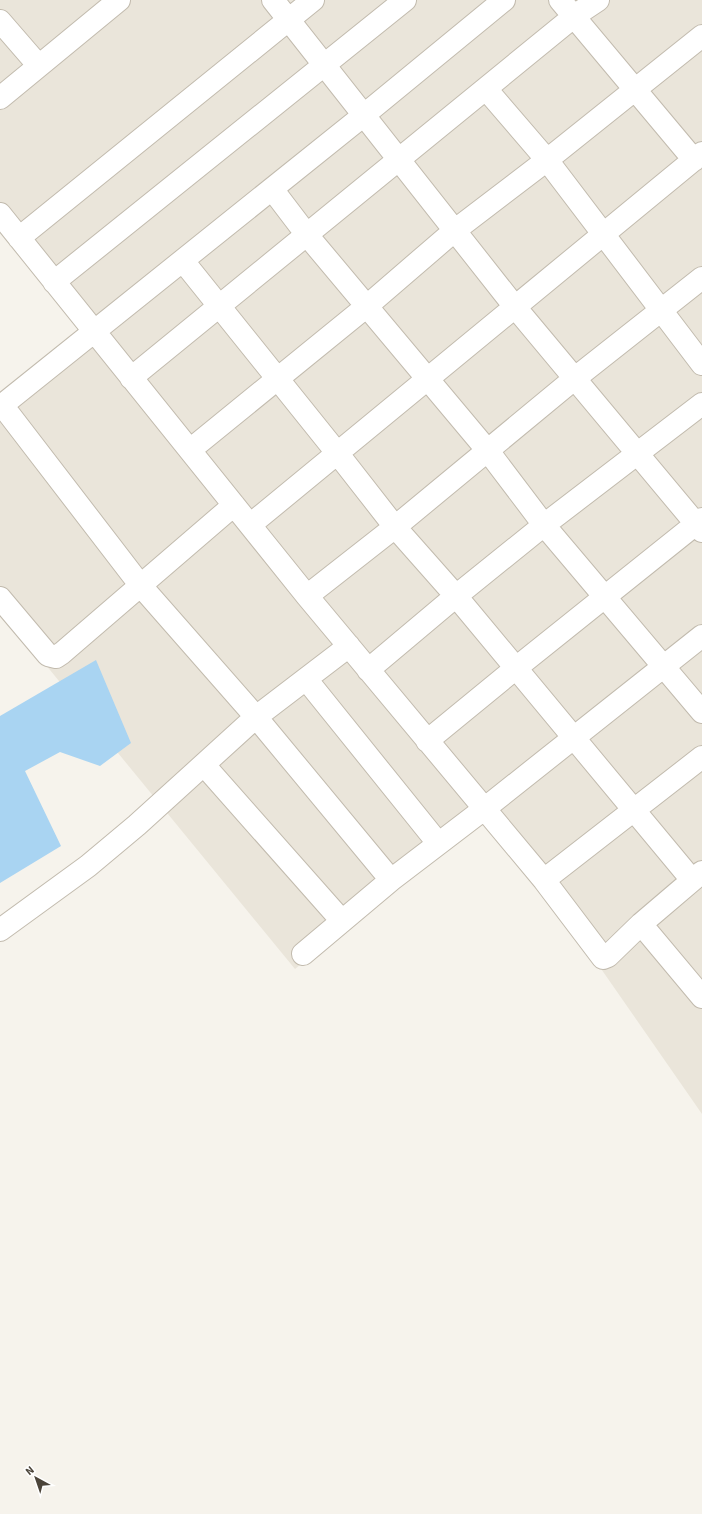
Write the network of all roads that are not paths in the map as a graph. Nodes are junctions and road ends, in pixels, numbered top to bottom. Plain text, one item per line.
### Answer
1 (119, 0) edge
2 (273, 0) edge
3 (313, 0) edge
4 (405, 0) edge
5 (504, 0) edge
6 (560, 0) edge
7 (598, 0) edge
8 (574, 18) junction
9 (289, 19) junction
10 (0, 21) edge
11 (702, 36) edge
12 (325, 65) junction
13 (39, 66) junction
14 (486, 89) junction
15 (634, 90) junction
16 (0, 98) edge
17 (364, 115) junction
18 (698, 157) edge
19 (547, 160) junction
20 (399, 161) junction
21 (272, 189) junction
22 (0, 214) edge
23 (454, 231) junction
24 (307, 235) junction
25 (604, 235) junction
26 (19, 238) junction
27 (183, 261) junction
28 (702, 278) edge
29 (54, 282) junction
30 (219, 306) junction
31 (367, 306) junction
32 (515, 307) junction
33 (661, 311) junction
34 (95, 332) junction
35 (702, 364) edge
36 (131, 378) junction
37 (574, 379) junction
38 (277, 380) junction
39 (428, 380) junction
40 (702, 404) edge
41 (1, 406) edge
42 (190, 450) junction
43 (488, 451) junction
44 (338, 454) junction
45 (638, 454) junction
46 (234, 505) junction
47 (250, 525) junction
48 (544, 525) junction
49 (700, 525) edge
50 (395, 528) junction
51 (141, 586) junction
52 (307, 596) junction
53 (456, 596) junction
54 (605, 597) junction
55 (0, 598) edge
56 (702, 636) edge
57 (349, 646) junction
58 (664, 667) junction
59 (516, 668) junction
60 (368, 670) junction
61 (306, 679) junction
62 (702, 712) edge
63 (256, 717) junction
64 (574, 738) junction
65 (427, 741) junction
66 (702, 757) edge
67 (204, 765) junction
68 (484, 809) junction
69 (634, 810) junction
70 (438, 844) junction
71 (697, 876) edge
72 (391, 880) junction
73 (544, 880) junction
74 (342, 921) junction
75 (641, 924) junction
76 (0, 930) edge
77 (303, 954) dead end
78 (702, 997) edge

1 - 13 street
2 - 9 street
3 - 9 street
4 - 12 street
5 - 17 street
6 - 8 street
7 - 8 street
8 - 14 street
8 - 15 street
9 - 12 street
9 - 26 street
10 - 13 street
11 - 15 street
12 - 17 street
12 - 29 street
13 - 16 street
14 - 19 street
14 - 20 street
15 - 18 street
15 - 19 street
17 - 20 street
17 - 21 street
18 - 25 street
19 - 23 street
19 - 25 street
20 - 23 street
20 - 24 street
21 - 24 street
21 - 27 street
22 - 26 street
23 - 31 street
23 - 32 street
24 - 30 street
24 - 31 street
25 - 32 street
25 - 33 street
26 - 29 street
27 - 30 street
27 - 34 street
28 - 33 street
29 - 34 street
30 - 36 street
30 - 38 street
31 - 38 street
31 - 39 street
32 - 37 street
32 - 39 street
33 - 35 street
33 - 37 street
34 - 36 street
34 - 41 street
36 - 42 street
37 - 43 street
37 - 45 street
38 - 42 street
38 - 44 street
39 - 43 street
39 - 44 street
40 - 45 street
41 - 51 street
42 - 46 street
43 - 48 street
43 - 50 street
44 - 47 street
44 - 50 street
45 - 48 street
45 - 49 street
46 - 47 street
46 - 51 street
47 - 52 street
48 - 53 street
48 - 54 street
49 - 54 street
50 - 52 street
50 - 53 street
51 - 55 street
51 - 63 street
52 - 57 street
53 - 59 street
53 - 60 street
54 - 58 street
54 - 59 street
56 - 58 street
57 - 60 street
57 - 61 street
58 - 62 street
58 - 64 street
59 - 64 street
59 - 65 street
60 - 65 street
61 - 63 street
61 - 70 street
63 - 67 street
63 - 72 street
64 - 68 street
64 - 69 street
65 - 68 street
66 - 69 street
67 - 74 street
67 - 76 street
68 - 70 street
68 - 73 street
69 - 71 street
69 - 73 street
70 - 72 street
71 - 75 street
72 - 74 street
73 - 75 street
74 - 77 street
75 - 78 street

